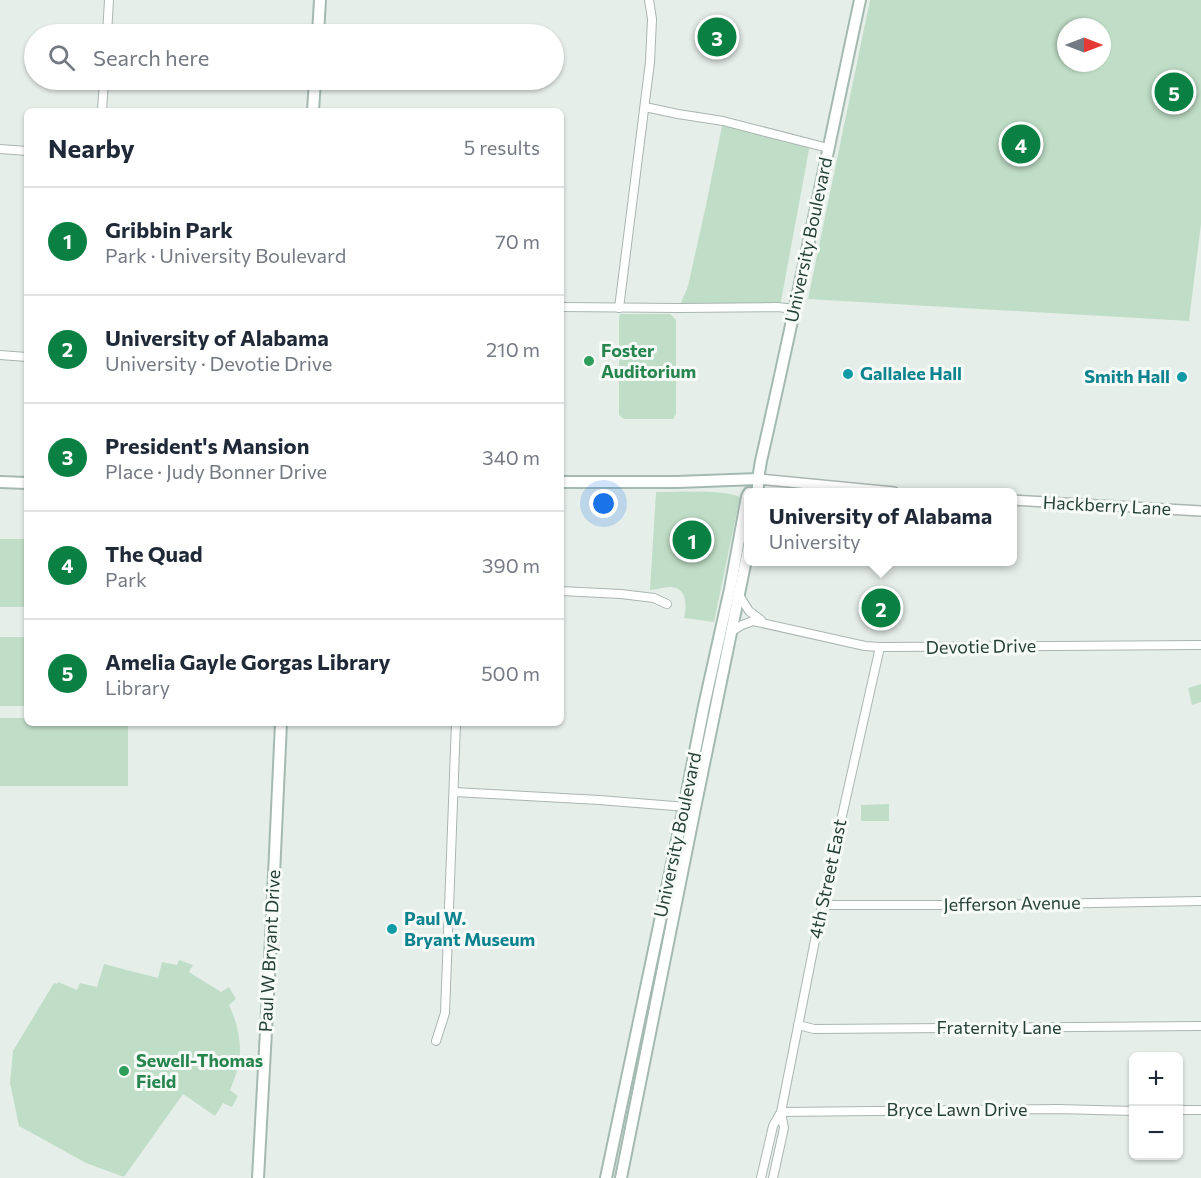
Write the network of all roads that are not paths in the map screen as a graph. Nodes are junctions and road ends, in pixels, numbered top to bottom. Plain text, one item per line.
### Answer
1 (109, 0) edge
2 (320, 0) edge
3 (649, 0) edge
4 (860, 0) edge
5 (108, 24) edge
6 (319, 24) edge
7 (103, 90) edge
8 (314, 90) edge
9 (645, 107) junction
10 (102, 108) edge
11 (313, 108) edge
12 (828, 148) junction
13 (0, 149) edge
14 (24, 151) edge
15 (564, 307) edge
16 (619, 308) junction
17 (796, 309) junction
18 (0, 355) edge
19 (24, 357) edge
20 (758, 479) junction
21 (0, 482) edge
22 (564, 482) edge
23 (24, 483) edge
24 (752, 488) edge
25 (758, 488) edge
26 (852, 488) edge
27 (1017, 500) edge
28 (1201, 511) edge
29 (744, 513) edge
30 (745, 566) edge
31 (564, 591) edge
32 (740, 595) junction
33 (667, 604) dead end
34 (765, 623) junction
35 (731, 632) junction
36 (1201, 645) edge
37 (880, 647) junction
38 (281, 726) edge
39 (456, 726) edge
40 (454, 792) junction
41 (690, 807) junction
42 (1201, 901) edge
43 (822, 905) junction
44 (798, 1025) junction
45 (1201, 1026) edge
46 (436, 1041) dead end
47 (1183, 1110) edge
48 (1201, 1110) edge
49 (1129, 1111) edge
50 (781, 1112) junction
51 (258, 1178) edge
52 (606, 1178) edge
53 (621, 1178) edge
54 (761, 1178) edge
55 (773, 1178) edge

1 - 5 street
2 - 6 main road
3 - 9 street
4 - 12 main road, University Boulevard
7 - 10 street
8 - 11 main road
9 - 12 street
9 - 16 street
12 - 17 main road, University Boulevard
13 - 14 street
15 - 16 street
16 - 17 street
17 - 20 main road, University Boulevard
18 - 19 street
20 - 22 main road
20 - 24 main road, University Boulevard
20 - 25 main road, University Boulevard
20 - 26 street
21 - 23 main road
27 - 28 street, Hackberry Lane
29 - 41 main road, University Boulevard
30 - 32 main road, University Boulevard
31 - 33 street
32 - 34 street
32 - 35 main road, University Boulevard
34 - 35 street, Devotie Drive
34 - 37 street, Devotie Drive
35 - 41 main road, University Boulevard
36 - 37 street, Devotie Drive
37 - 43 street, 4th Street East
38 - 51 main road, Paul W Bryant Drive
39 - 40 street
40 - 41 street
40 - 46 street
41 - 52 main road, University Boulevard
41 - 53 main road, University Boulevard
42 - 43 street, Jefferson Avenue
43 - 44 street, 4th Street East
44 - 45 street, Fraternity Lane
44 - 50 street, 4th Street East
47 - 48 street
49 - 50 street, Bryce Lawn Drive
50 - 54 street, 4th Street East
50 - 55 street, 4th Street East

